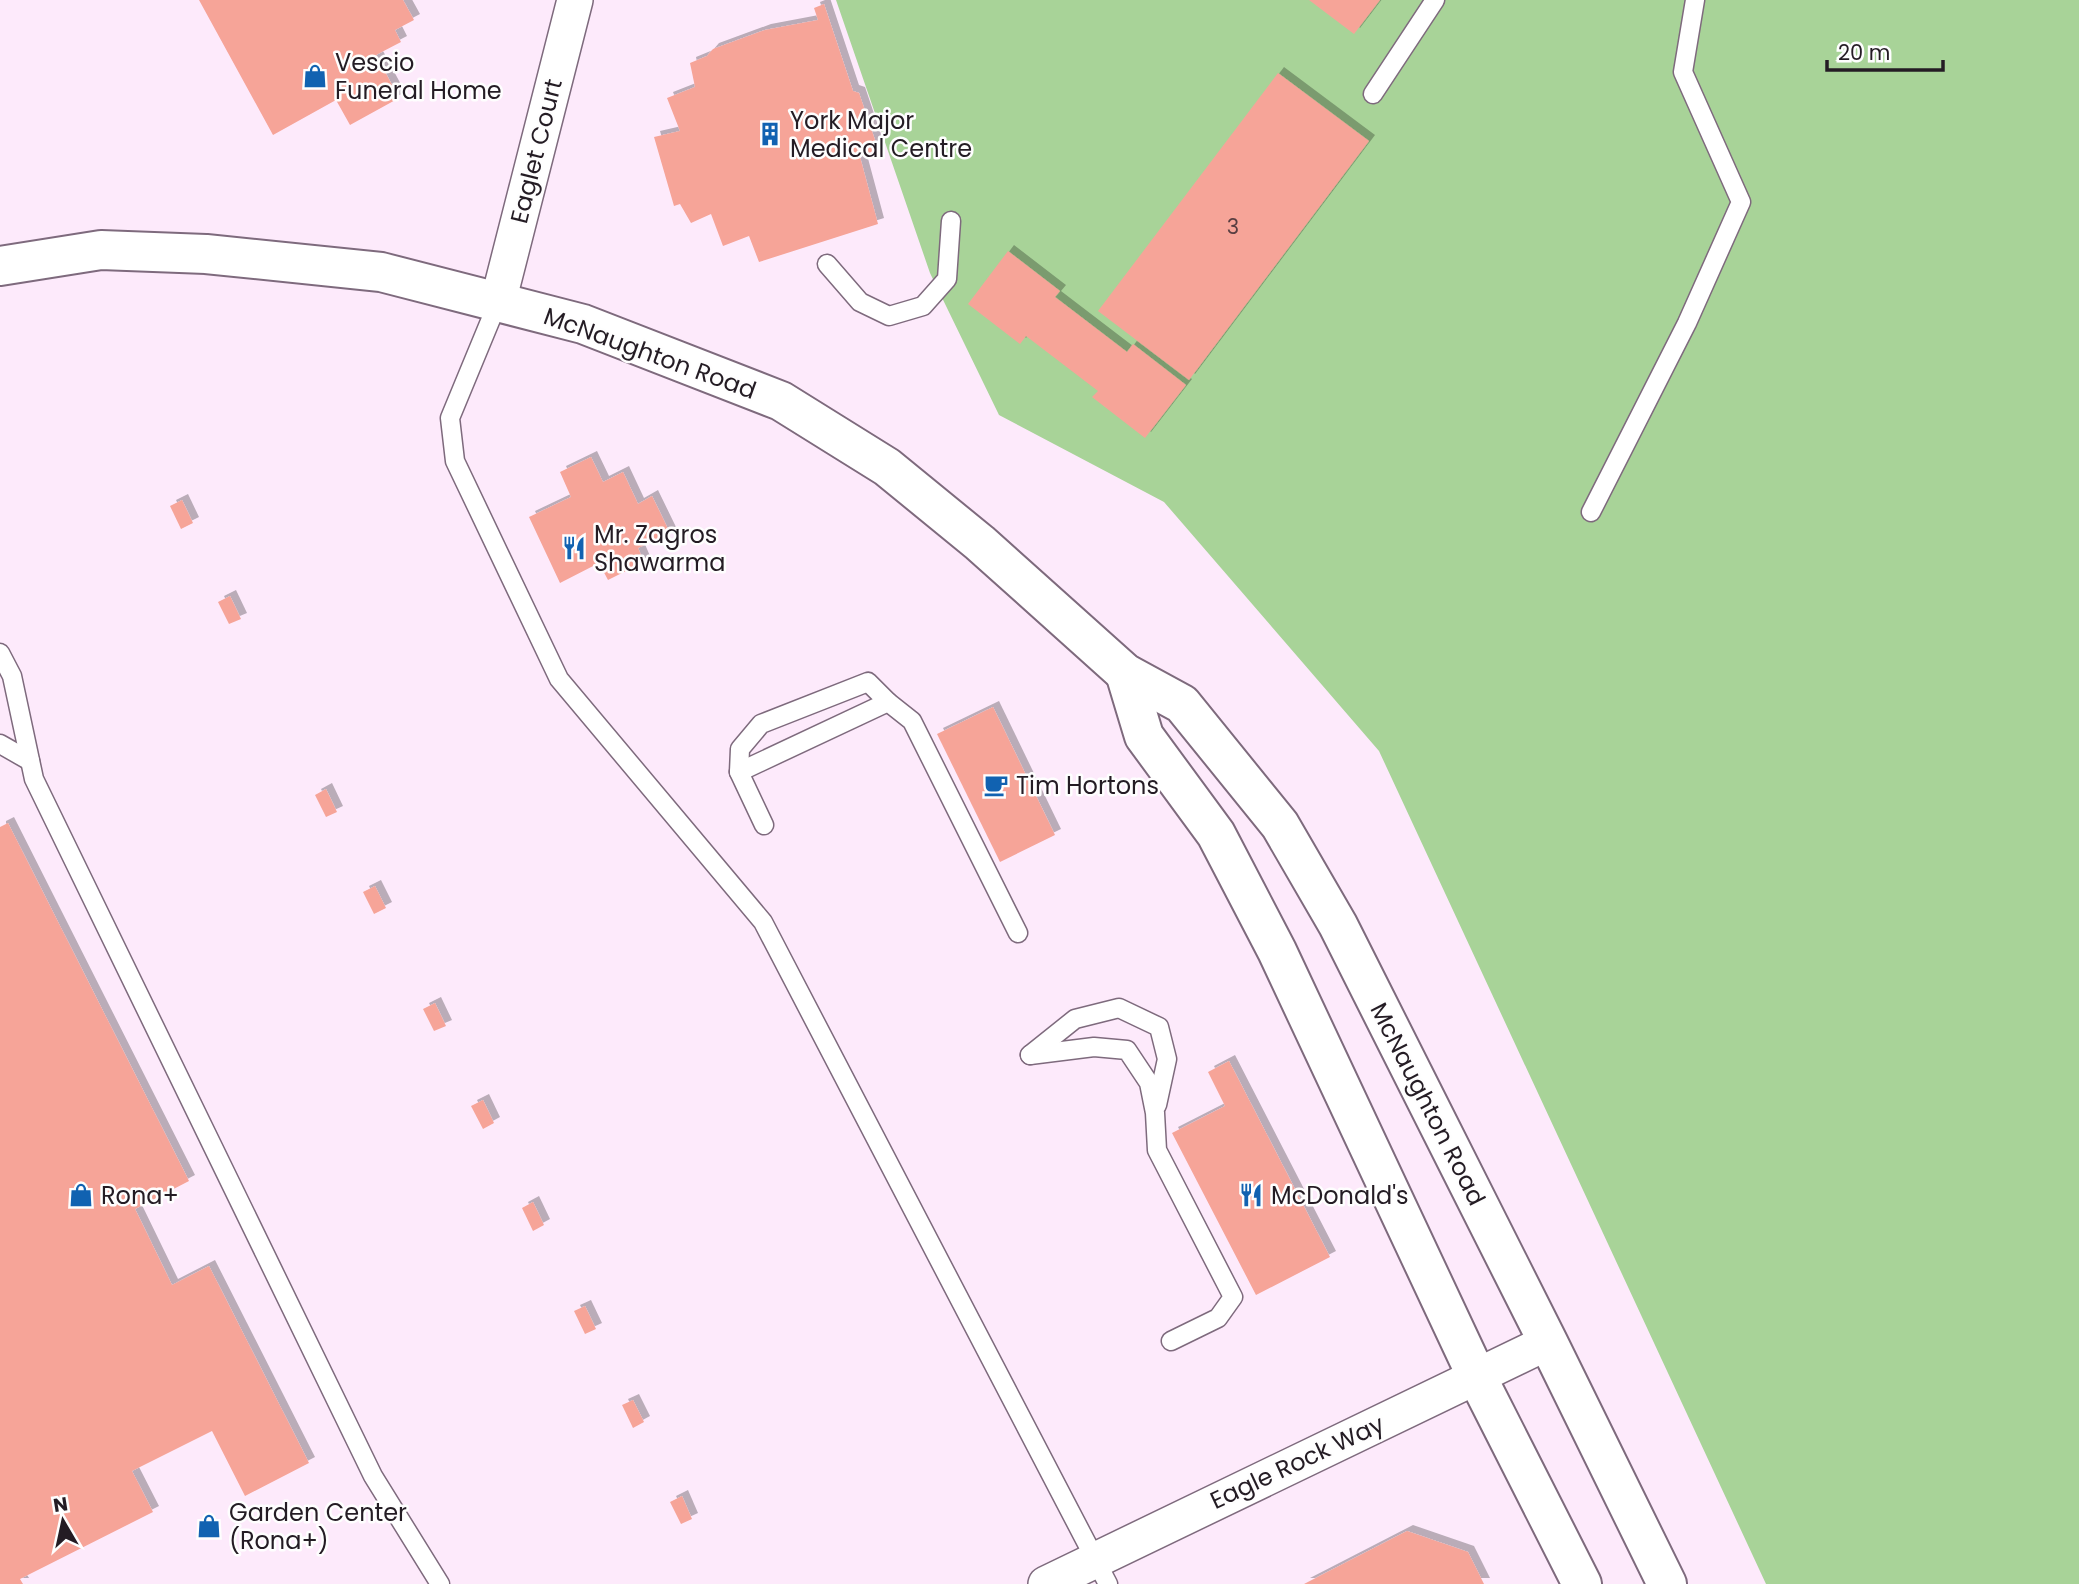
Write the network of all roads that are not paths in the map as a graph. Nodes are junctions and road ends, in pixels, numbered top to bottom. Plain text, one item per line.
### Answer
1 (575, 0) edge
2 (1434, 0) edge
3 (1695, 0) edge
4 (1373, 94) dead end
5 (951, 221) dead end
6 (827, 264) dead end
7 (0, 266) edge
8 (498, 302) junction
9 (1591, 512) dead end
10 (0, 653) edge
11 (1125, 673) junction
12 (888, 702) junction
13 (0, 744) edge
14 (30, 761) junction
15 (739, 772) junction
16 (764, 825) dead end
17 (1018, 933) dead end
18 (1155, 1113) junction
19 (1171, 1341) dead end
20 (1548, 1342) junction
21 (1476, 1375) junction
22 (1102, 1571) edge
23 (437, 1583) edge
24 (1045, 1584) edge
25 (1582, 1584) edge
26 (1667, 1584) edge

1 - 8 street, Eaglet Court
2 - 4 lane
3 - 9 lane
5 - 6 lane
7 - 8 street, McNaughton Road
8 - 11 street, McNaughton Road
8 - 22 lane
10 - 14 lane
11 - 20 street, McNaughton Road
11 - 21 street
12 - 15 lane
12 - 15 lane
12 - 17 lane
13 - 14 lane
14 - 23 lane
15 - 16 lane
18 - 18 lane
18 - 19 lane
20 - 21 street, Eagle Rock Way
20 - 26 street, McNaughton Road
21 - 22 street, Eagle Rock Way
21 - 25 street
22 - 24 street, Eagle Rock Way

